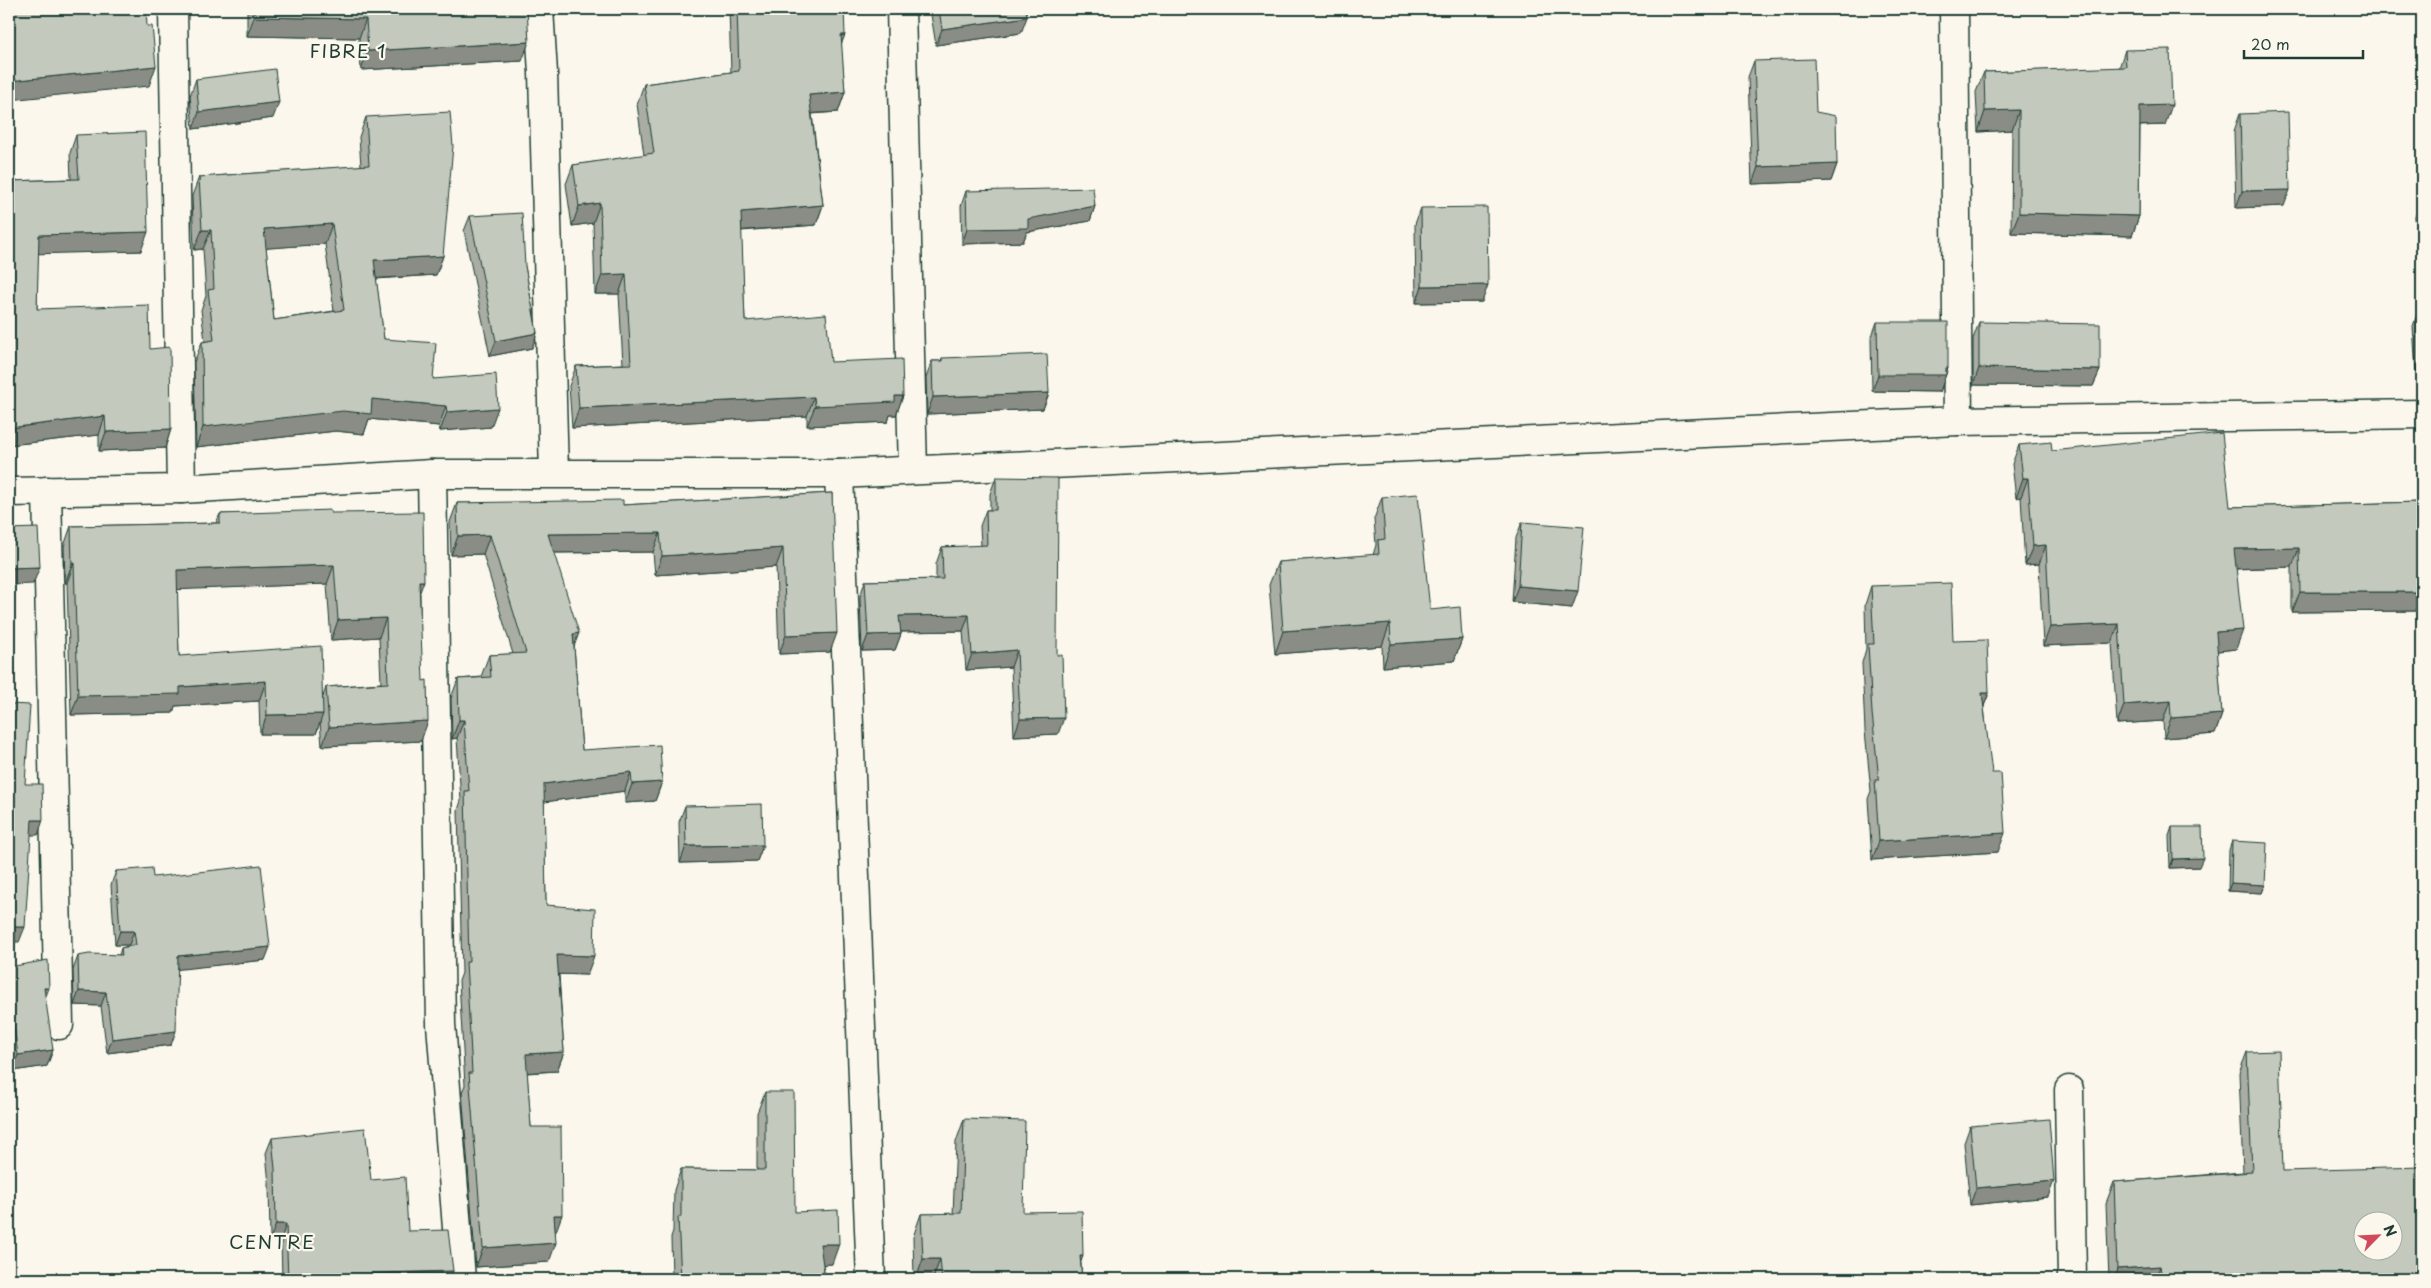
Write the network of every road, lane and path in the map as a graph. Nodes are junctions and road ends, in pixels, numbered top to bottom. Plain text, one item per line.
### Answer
1 (173, 9) edge
2 (539, 9) edge
3 (901, 9) edge
4 (1954, 9) edge
5 (2422, 414) edge
6 (1958, 421) junction
7 (913, 470) junction
8 (554, 473) junction
9 (432, 474) junction
10 (839, 474) junction
11 (181, 489) junction
12 (47, 491) junction
13 (9, 492) edge
14 (59, 1025) dead end
15 (2068, 1090) dead end
16 (461, 1279) edge
17 (871, 1279) edge
18 (2072, 1279) edge

1 - 11 street
2 - 8 street
3 - 7 street
4 - 6 street
5 - 6 street
6 - 7 street
7 - 10 street
8 - 9 street
8 - 10 street
9 - 11 street
9 - 16 street
10 - 17 street
11 - 12 street
12 - 13 street
12 - 14 street
15 - 18 street

